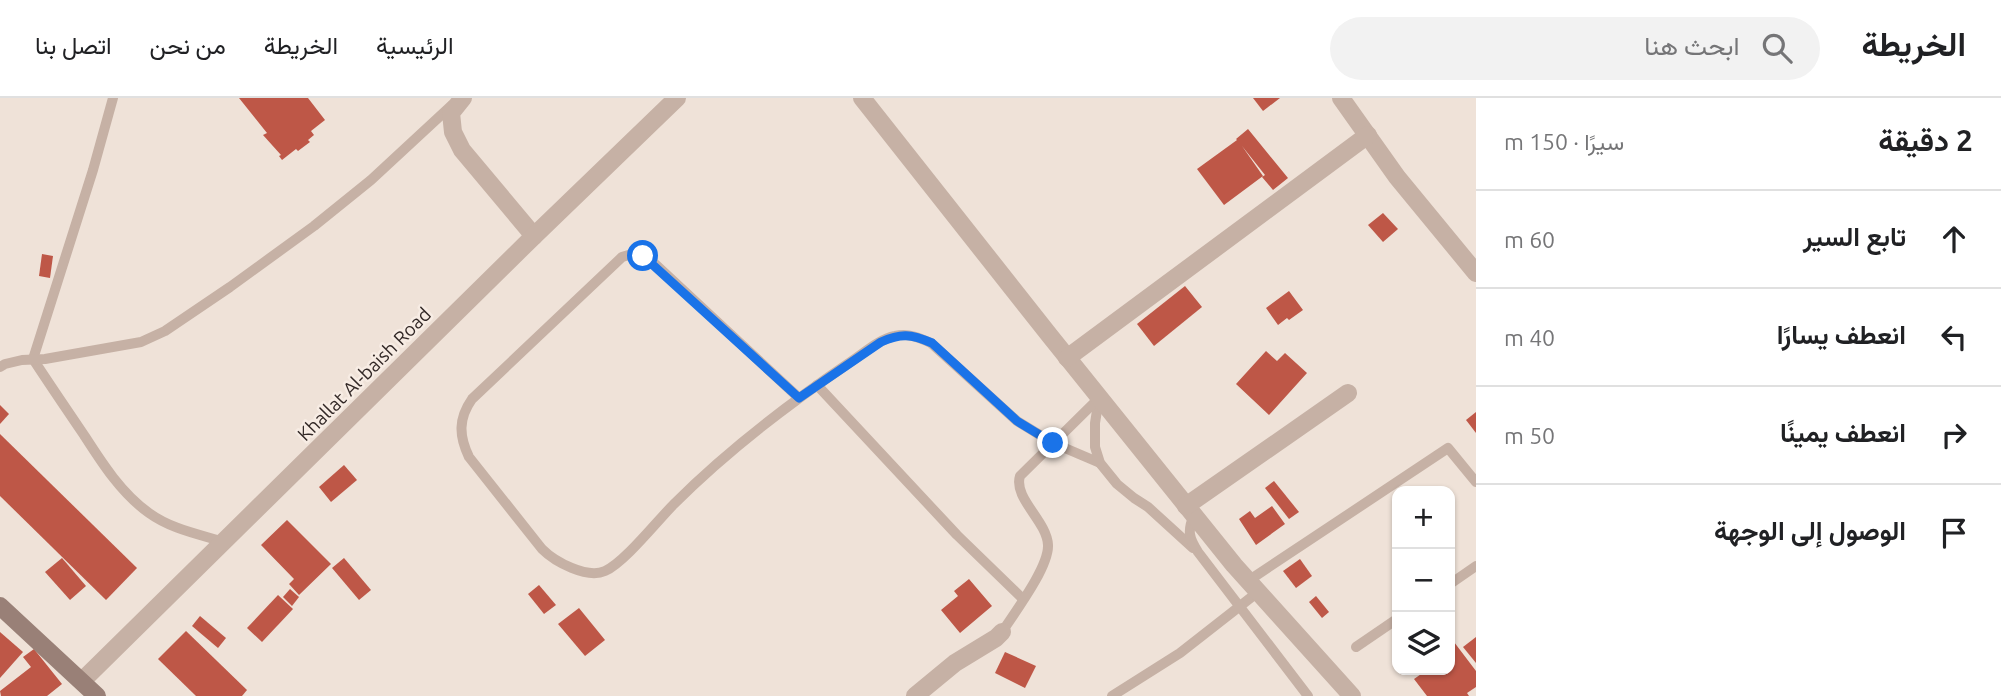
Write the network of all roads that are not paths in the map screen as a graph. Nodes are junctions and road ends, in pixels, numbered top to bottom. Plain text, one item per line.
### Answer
1 (113, 98) edge
2 (461, 98) edge
3 (677, 98) edge
4 (862, 98) edge
5 (1341, 98) edge
6 (1368, 135) junction
7 (534, 236) junction
8 (1476, 273) edge
9 (1067, 358) junction
10 (33, 359) junction
11 (0, 367) edge
12 (817, 385) junction
13 (1348, 393) dead end
14 (799, 398) junction
15 (1099, 398) junction
16 (1053, 443) junction
17 (1100, 463) junction
18 (1476, 482) edge
19 (1190, 511) junction
20 (223, 542) junction
21 (1198, 552) junction
22 (1476, 566) edge
23 (1455, 581) edge
24 (1253, 586) junction
25 (1023, 599) junction
26 (0, 606) edge
27 (1239, 607) junction
28 (1392, 622) edge
29 (1002, 632) joint
30 (1356, 647) dead end
31 (82, 681) junction
32 (97, 696) edge
33 (915, 696) edge
34 (1112, 696) edge
35 (1308, 696) edge
36 (1352, 696) edge

1 - 10 lane
2 - 7 street
2 - 10 lane
3 - 7 street, Khallat Al-baish Road
4 - 9 street
5 - 6 street
6 - 8 street
6 - 9 street
7 - 20 street, Khallat Al-baish Road
9 - 15 street
10 - 11 lane
10 - 20 lane
12 - 14 lane
12 - 16 lane
12 - 25 lane
13 - 19 street
14 - 14 lane
15 - 16 lane
15 - 17 lane
15 - 19 street
16 - 17 lane
16 - 25 lane
17 - 21 lane
18 - 24 lane
19 - 21 lane
19 - 24 street
20 - 31 street, Khallat Al-baish Road
21 - 27 lane
22 - 23 lane
24 - 27 lane
24 - 36 street
25 - 29 lane
26 - 31 main road
27 - 34 lane
27 - 35 lane
28 - 30 lane
29 - 33 street
31 - 32 main road

